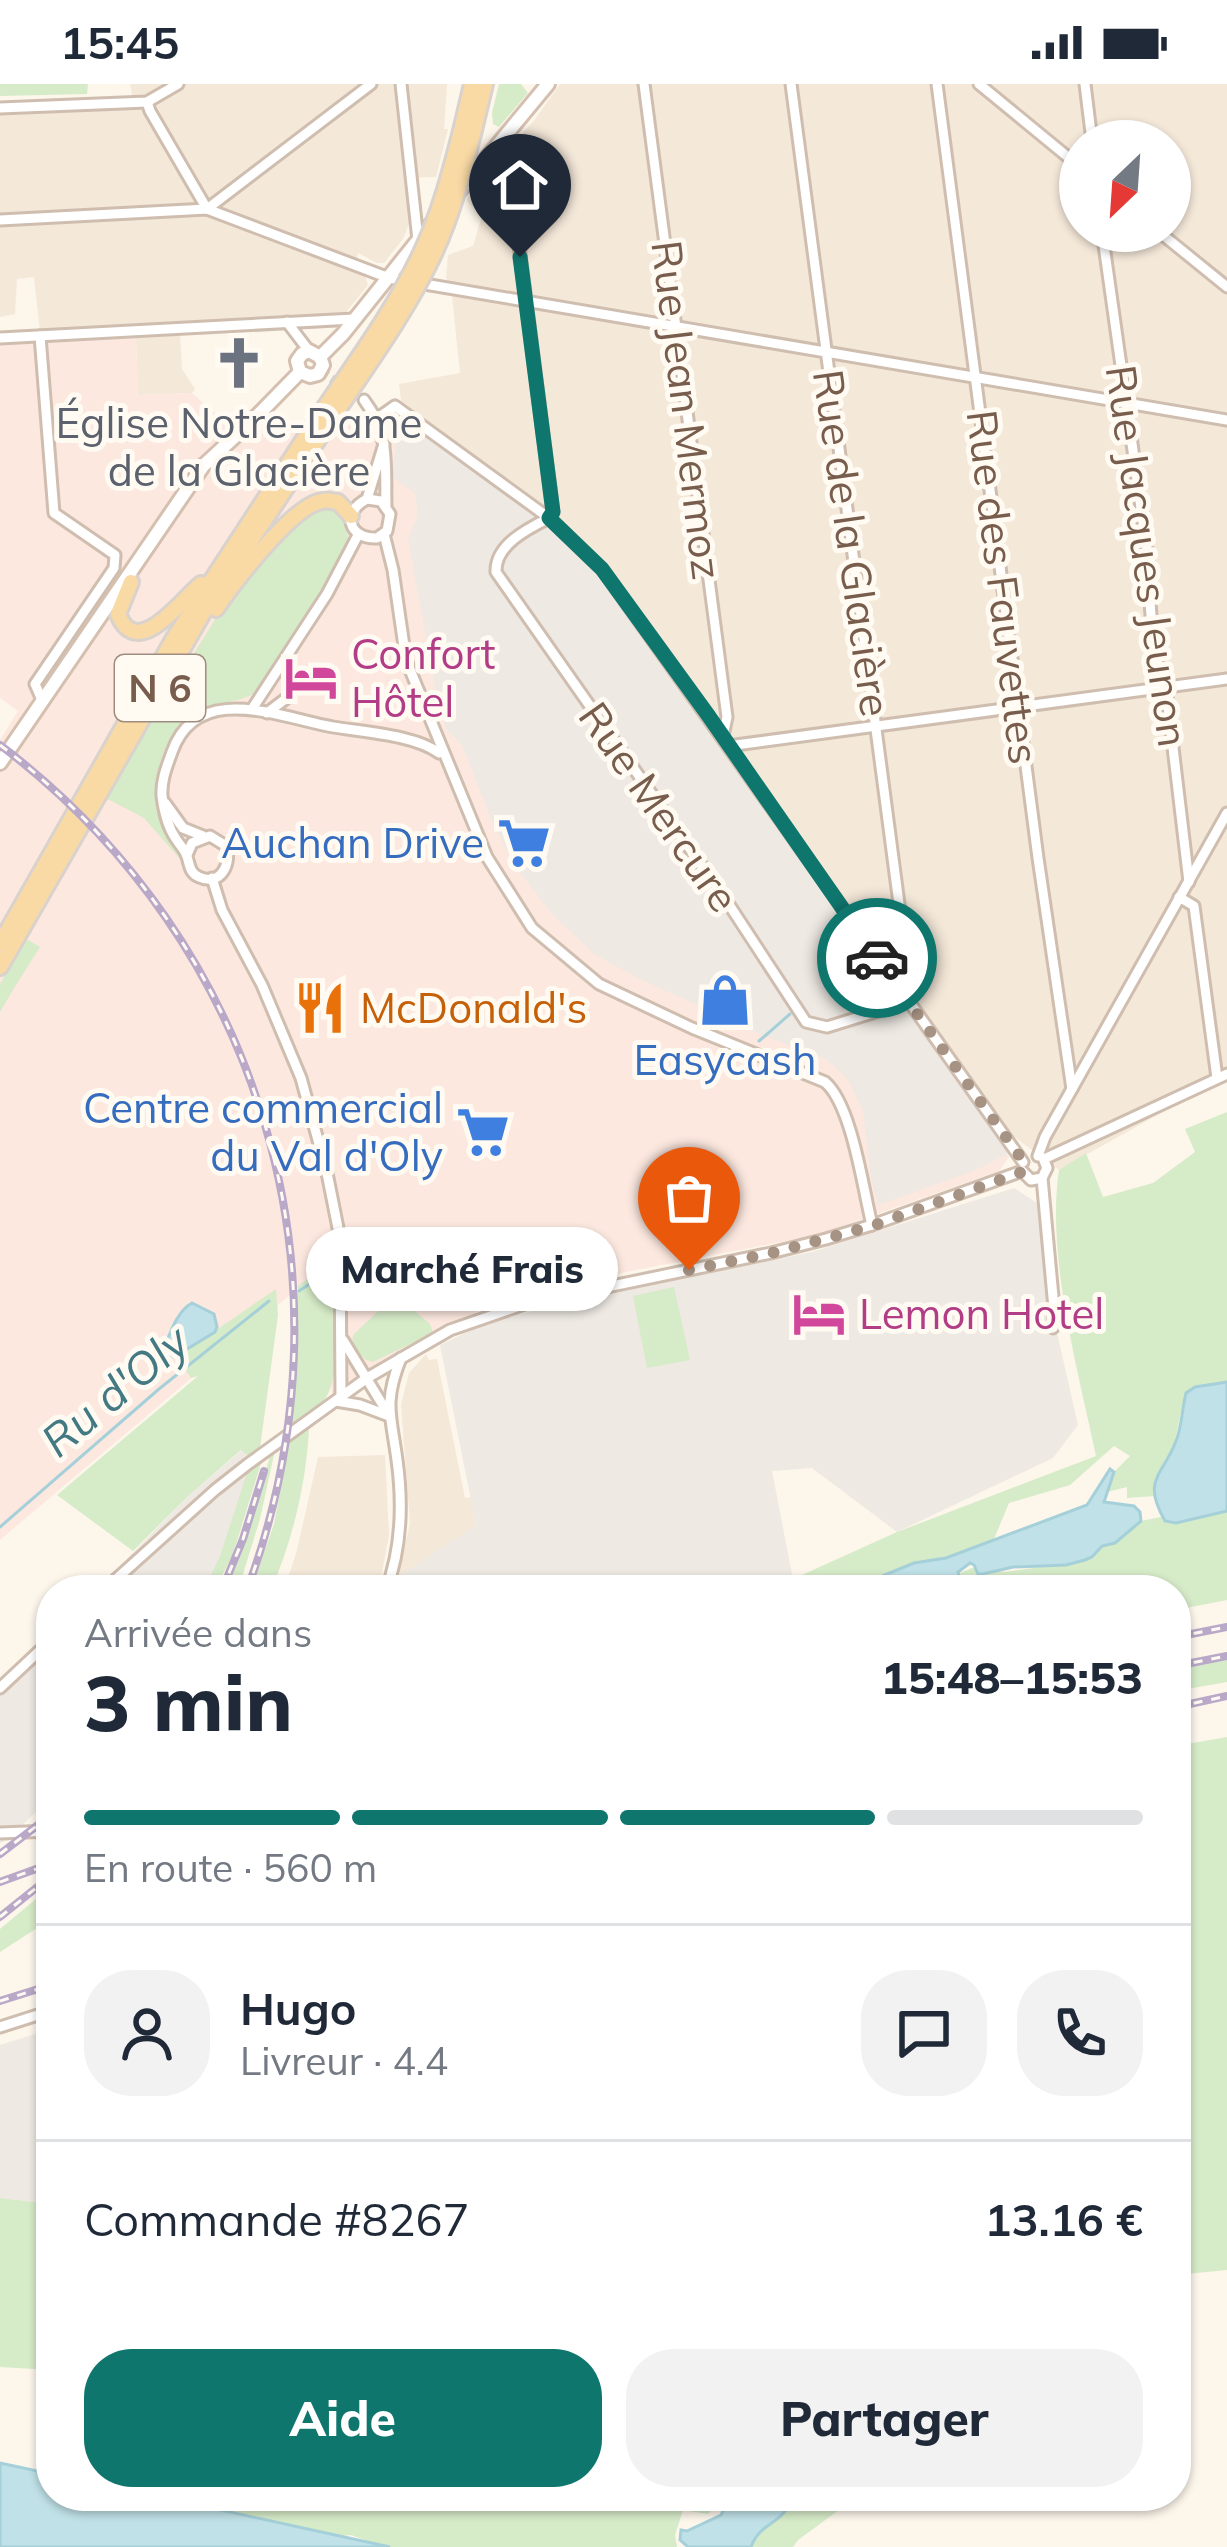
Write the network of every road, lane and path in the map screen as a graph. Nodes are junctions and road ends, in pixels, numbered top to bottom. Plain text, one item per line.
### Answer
1 (178, 84) edge
2 (371, 84) edge
3 (401, 84) edge
4 (472, 84) edge
5 (485, 84) edge
6 (548, 84) edge
7 (644, 84) edge
8 (790, 84) edge
9 (937, 84) edge
10 (980, 84) edge
11 (1085, 84) edge
12 (147, 102) junction
13 (0, 108) edge
14 (1089, 120) edge
15 (468, 129) junction
16 (505, 136) junction
17 (1059, 150) edge
18 (208, 209) junction
19 (0, 220) edge
20 (418, 239) junction
21 (1105, 252) edge
22 (1184, 252) edge
23 (389, 278) junction
24 (429, 284) junction
25 (1227, 287) edge
26 (525, 301) junction
27 (355, 320) junction
28 (287, 322) junction
29 (676, 327) junction
30 (40, 336) junction
31 (0, 338) edge
32 (826, 353) junction
33 (315, 354) junction
34 (300, 372) junction
35 (976, 378) junction
36 (364, 400) tunnel mouth
37 (1127, 404) junction
38 (329, 412) junction
39 (256, 416) junction
40 (378, 418) junction
41 (1227, 420) edge
42 (385, 444) junction
43 (367, 499) junction
44 (386, 505) junction
45 (351, 516) junction
46 (549, 518) junction
47 (384, 534) junction
48 (358, 535) junction
49 (215, 572) junction
50 (131, 583) junction
51 (195, 628) junction
52 (93, 629) junction
53 (1227, 679) edge
54 (1163, 688) junction
55 (288, 697) dead end
56 (42, 700) junction
57 (1020, 705) junction
58 (252, 709) junction
59 (268, 712) junction
60 (876, 725) junction
61 (431, 727) junction
62 (398, 738) junction
63 (725, 741) junction
64 (443, 756) junction
65 (0, 764) edge
66 (163, 798) junction
67 (1227, 813) edge
68 (203, 836) junction
69 (187, 855) junction
70 (212, 878) junction
71 (1189, 882) junction
72 (1179, 898) junction
73 (0, 944) edge
74 (909, 964) junction
75 (0, 967) edge
76 (892, 979) junction
77 (908, 1002) junction
78 (1222, 1076) edge
79 (1072, 1088) junction
80 (1041, 1158) junction
81 (1023, 1167) junction
82 (1042, 1178) junction
83 (872, 1226) junction
84 (1053, 1328) dead end
85 (343, 1340) junction
86 (401, 1358) junction
87 (367, 1378) junction
88 (338, 1399) junction
89 (389, 1416) junction
90 (121, 1575) edge
91 (391, 1575) edge
92 (36, 1654) edge
93 (0, 1688) edge
94 (36, 1832) edge
95 (0, 1833) edge
96 (36, 2016) edge
97 (0, 2027) edge

1 - 12 street
2 - 18 street
3 - 20 street
4 - 15 main road, N 6
5 - 15 main road, N 6
6 - 16 main road
7 - 29 street, Rue Jean Mermoz
8 - 32 street, Rue de la Glacière
9 - 35 street, Rue des Fauvettes
10 - 17 street
11 - 14 street
12 - 13 street
12 - 18 street
15 - 38 main road, N 6, bridge
16 - 20 main road
16 - 26 street
18 - 19 street
18 - 23 street
20 - 23 main road
20 - 24 street
21 - 37 street, Rue Jacques Jeunon
22 - 25 street
23 - 24 street
23 - 27 main road
24 - 26 street
26 - 29 street
26 - 46 street
27 - 28 street
27 - 33 main road
28 - 30 street
28 - 33 street
29 - 32 street
29 - 63 street, Rue Jean Mermoz
30 - 31 street
30 - 56 street
32 - 35 street
32 - 60 street, Rue de la Glacière
33 - 34 main road
33 - 34 main road
34 - 39 main road
35 - 37 street
35 - 57 street, Rue des Fauvettes
36 - 40 street
37 - 41 street
37 - 54 street, Rue Jacques Jeunon
38 - 49 main road, N 6
38 - 51 main road, N 6
39 - 50 main road
39 - 52 main road
40 - 42 street
40 - 46 street
42 - 43 street
42 - 44 street
43 - 44 street
43 - 45 street
44 - 47 street
45 - 48 street
45 - 51 main road
46 - 63 street
46 - 77 street, Rue Mercure
47 - 48 street
47 - 61 street
48 - 58 street
49 - 50 main road
49 - 73 main road, N 6
50 - 52 main road
51 - 75 main road, N 6
52 - 56 main road
53 - 54 street
54 - 57 street
54 - 71 street, Rue Jacques Jeunon
55 - 59 street
56 - 65 main road
57 - 60 street
57 - 79 street, Rue des Fauvettes
58 - 59 street
58 - 66 street
59 - 62 street
60 - 63 street
60 - 74 street, Rue de la Glacière
61 - 62 street
61 - 64 street
62 - 64 street
63 - 76 street
64 - 83 street
66 - 68 street
66 - 69 street
67 - 71 street
68 - 69 street
68 - 70 street
69 - 70 street
70 - 85 street
71 - 72 street
72 - 78 street
72 - 79 street
74 - 76 street
74 - 77 street, Rue de la Glacière
76 - 77 street
77 - 81 street
78 - 80 street
79 - 80 street
80 - 81 street
80 - 82 street
81 - 82 street
81 - 83 street
82 - 84 street
83 - 86 street
85 - 87 street
85 - 88 street
86 - 87 street
86 - 89 street
87 - 88 street
87 - 89 street
88 - 89 street
88 - 90 street
89 - 91 street
92 - 93 street
94 - 95 street
96 - 97 street

